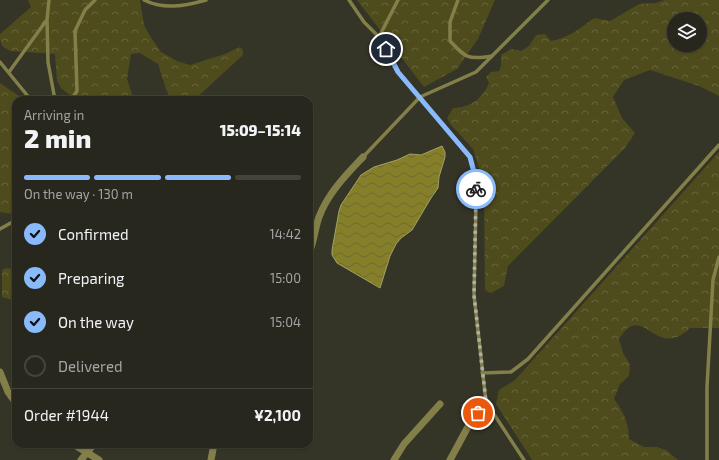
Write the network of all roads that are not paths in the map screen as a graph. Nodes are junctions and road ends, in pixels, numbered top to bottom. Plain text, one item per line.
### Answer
1 (49, 0) edge
2 (96, 0) edge
3 (144, 0) edge
4 (206, 0) edge
5 (349, 0) edge
6 (398, 0) edge
7 (458, 0) edge
8 (548, 0) edge
9 (47, 20) junction
10 (379, 37) junction
11 (492, 56) junction
12 (0, 62) edge
13 (9, 72) junction
14 (28, 96) edge
15 (54, 96) edge
16 (74, 96) edge
17 (420, 97) junction
18 (719, 145) edge
19 (363, 156) joint
20 (12, 222) edge
21 (0, 229) edge
22 (313, 237) edge
23 (719, 257) edge
24 (0, 372) edge
25 (482, 373) junction
26 (3, 386) edge
27 (12, 398) edge
28 (486, 402) junction
29 (440, 404) dead end
30 (79, 448) edge
31 (91, 448) edge
32 (213, 448) edge
33 (87, 453) junction
34 (81, 460) edge
35 (100, 460) edge
36 (211, 460) edge
37 (394, 460) edge
38 (450, 460) edge
39 (524, 460) edge
40 (707, 460) edge

1 - 9 lane
2 - 16 lane
3 - 4 lane
5 - 10 lane
6 - 10 lane
7 - 11 lane
8 - 11 lane
9 - 13 lane
9 - 15 lane
10 - 17 lane
11 - 17 lane
12 - 13 lane
13 - 14 lane
17 - 19 lane
17 - 25 lane
18 - 25 lane
19 - 22 street
20 - 21 lane
23 - 40 lane
24 - 26 street
25 - 28 lane
26 - 27 street
28 - 38 street
28 - 39 lane
29 - 37 street
30 - 33 street
31 - 33 street
32 - 36 street
33 - 34 street
33 - 35 street

